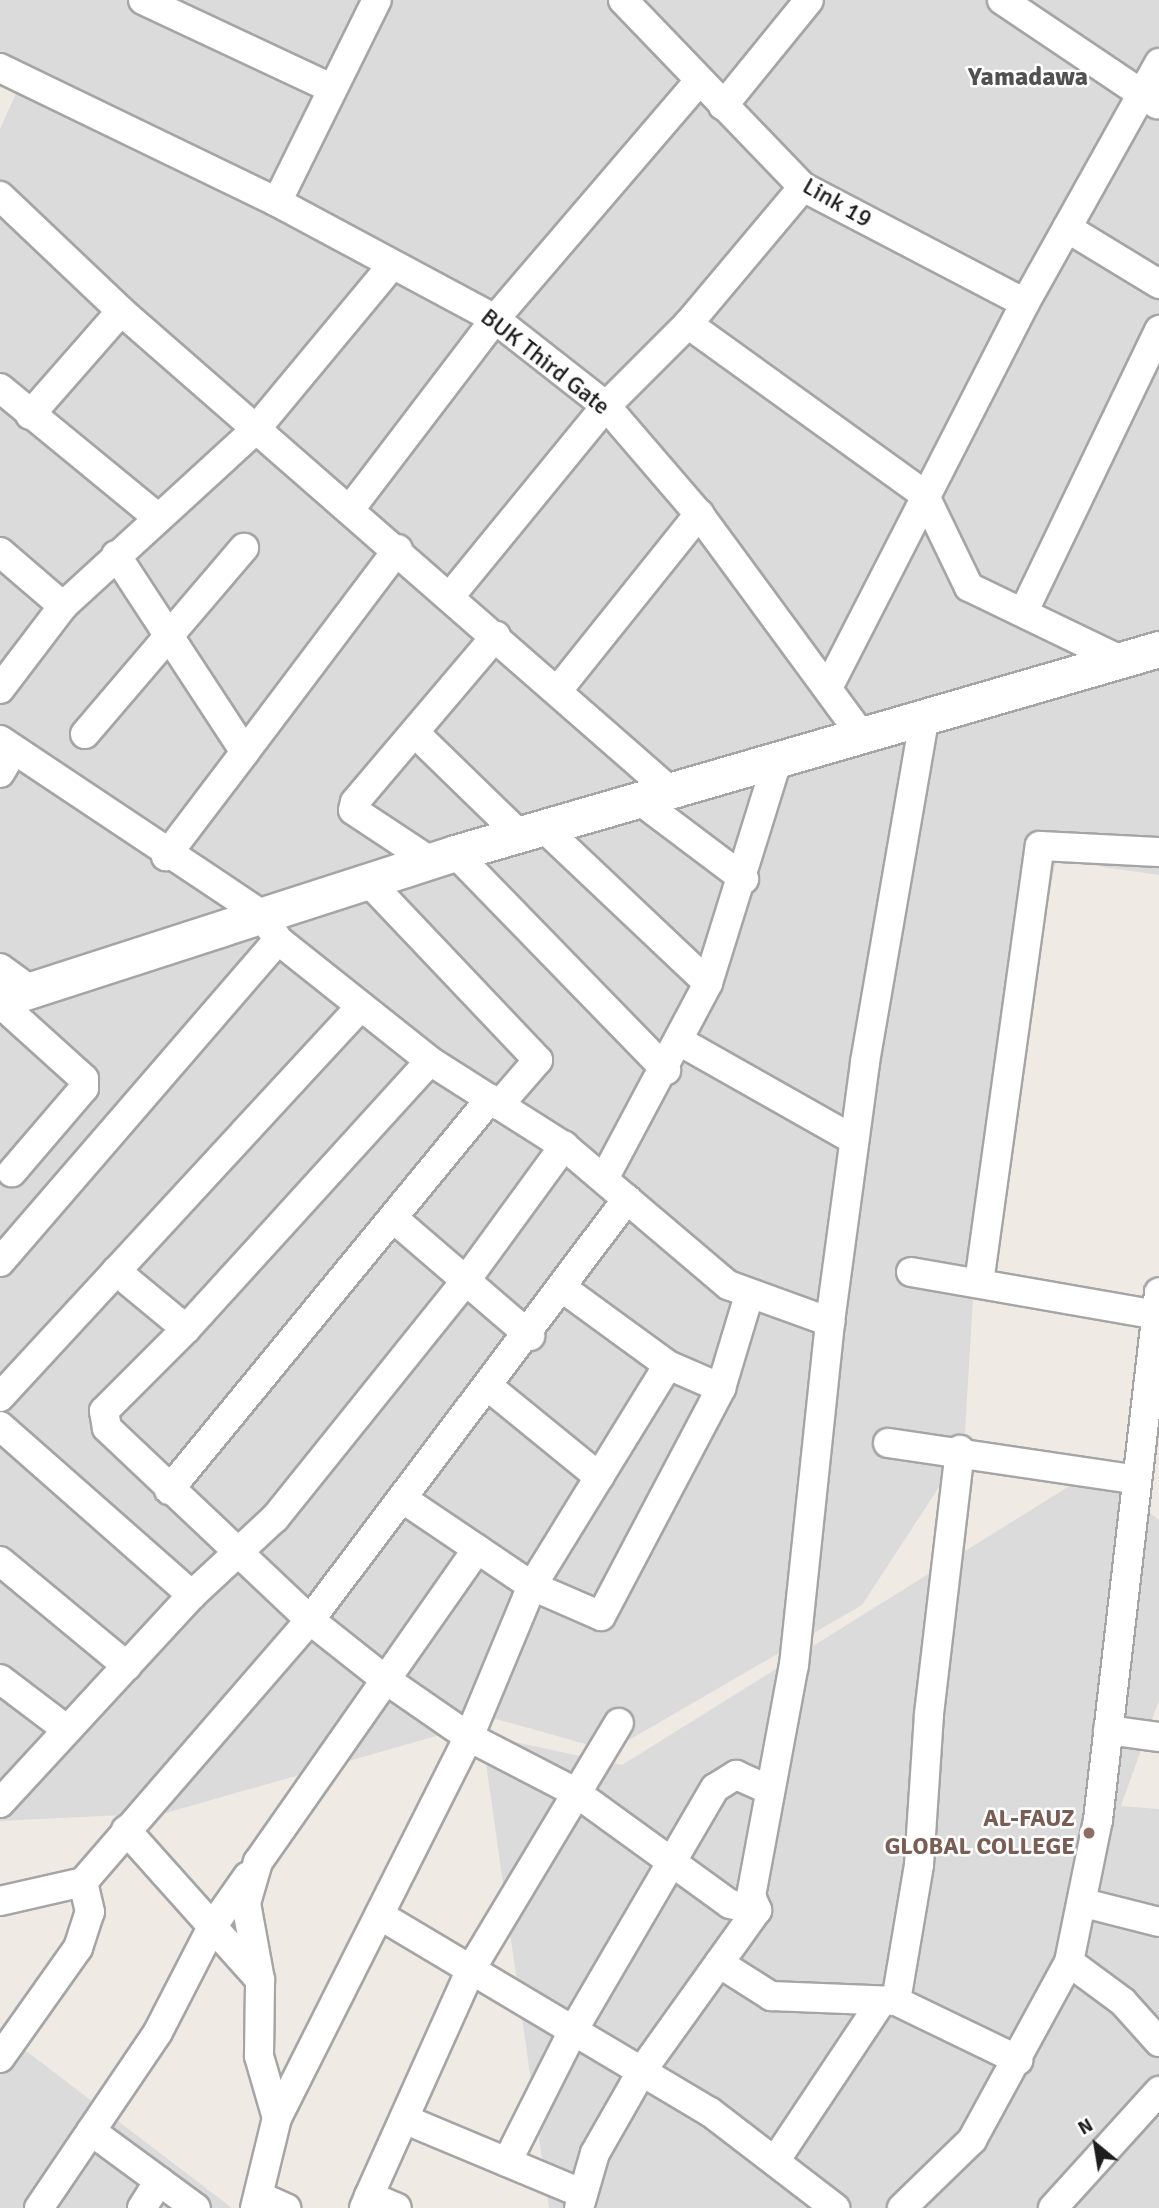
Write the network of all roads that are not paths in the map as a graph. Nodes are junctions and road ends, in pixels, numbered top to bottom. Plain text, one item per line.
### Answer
1 (143, 0) edge
2 (377, 0) edge
3 (623, 0) edge
4 (809, 0) edge
5 (1002, 0) edge
6 (1159, 64) edge
7 (3, 78) edge
8 (698, 82) junction
9 (331, 88) junction
10 (1151, 100) edge
11 (723, 106) junction
12 (803, 187) junction
13 (0, 196) edge
14 (277, 202) junction
15 (1067, 228) junction
16 (392, 265) junction
17 (1159, 284) edge
18 (1025, 303) junction
19 (121, 311) junction
20 (495, 319) junction
21 (688, 324) junction
22 (1159, 330) edge
23 (0, 388) edge
24 (606, 406) junction
25 (30, 415) junction
26 (256, 429) junction
27 (924, 494) junction
28 (351, 508) junction
29 (699, 514) junction
30 (158, 518) junction
31 (244, 548) dead end
32 (398, 549) junction
33 (0, 552) edge
34 (117, 555) junction
35 (452, 594) junction
36 (63, 606) junction
37 (1024, 611) junction
38 (169, 631) junction
39 (496, 636) junction
40 (1158, 648) edge
41 (1121, 660) junction
42 (828, 688) junction
43 (0, 689) edge
44 (558, 690) junction
45 (924, 721) junction
46 (415, 733) junction
47 (85, 734) dead end
48 (863, 737) junction
49 (245, 752) junction
50 (5, 754) edge
51 (777, 761) junction
52 (653, 794) junction
53 (531, 830) junction
54 (1159, 852) edge
55 (166, 856) junction
56 (443, 857) junction
57 (744, 878) junction
58 (368, 881) junction
59 (270, 928) junction
60 (0, 968) edge
61 (708, 983) junction
62 (10, 998) edge
63 (361, 1006) junction
64 (681, 1042) junction
65 (430, 1061) junction
66 (667, 1070) junction
67 (494, 1102) junction
68 (854, 1140) junction
69 (564, 1146) junction
70 (12, 1172) dead end
71 (605, 1177) junction
72 (627, 1199) junction
73 (393, 1219) junction
74 (0, 1262) edge
75 (116, 1270) junction
76 (911, 1272) dead end
77 (464, 1283) junction
78 (979, 1283) junction
79 (561, 1287) junction
80 (750, 1295) junction
81 (1158, 1304) edge
82 (830, 1322) junction
83 (186, 1329) junction
84 (530, 1336) junction
85 (668, 1365) junction
86 (490, 1388) junction
87 (721, 1388) junction
88 (0, 1397) edge
89 (0, 1426) edge
90 (888, 1443) dead end
91 (960, 1450) junction
92 (599, 1477) junction
93 (1133, 1479) junction
94 (169, 1490) junction
95 (403, 1499) junction
96 (477, 1549) junction
97 (234, 1551) junction
98 (0, 1561) edge
99 (532, 1586) junction
100 (192, 1595) junction
101 (310, 1620) junction
102 (127, 1666) junction
103 (382, 1677) junction
104 (0, 1679) edge
105 (619, 1723) dead end
106 (66, 1729) junction
107 (1108, 1730) junction
108 (468, 1737) junction
109 (1159, 1737) edge
110 (6, 1785) edge
111 (770, 1790) junction
112 (575, 1792) junction
113 (126, 1830) junction
114 (672, 1857) junction
115 (258, 1862) junction
116 (83, 1882) junction
117 (0, 1900) edge
118 (1084, 1903) junction
119 (757, 1910) junction
120 (381, 1916) junction
121 (1159, 1923) edge
122 (212, 1927) junction
123 (1069, 1962) junction
124 (719, 1963) junction
125 (471, 1969) junction
126 (260, 1980) junction
127 (888, 2001) junction
128 (574, 2029) junction
129 (1159, 2042) edge
130 (0, 2058) edge
131 (1018, 2060) junction
132 (643, 2069) junction
133 (1159, 2091) edge
134 (277, 2118) junction
135 (404, 2119) junction
136 (92, 2131) junction
137 (775, 2161) junction
138 (507, 2162) junction
139 (159, 2181) junction
140 (581, 2201) edge
141 (257, 2202) edge
142 (367, 2202) edge
143 (39, 2208) edge
144 (142, 2208) edge
145 (196, 2208) edge
146 (286, 2208) edge
147 (397, 2208) edge
148 (835, 2208) edge
149 (902, 2208) edge
150 (1054, 2208) edge

1 - 9 street
2 - 9 street
3 - 8 street, Link 19
4 - 11 street
5 - 10 street
6 - 10 street
7 - 14 street, BUK Third Gate
8 - 11 street, Link 19
8 - 20 street
9 - 14 street
10 - 15 street
11 - 12 street, Link 19
12 - 18 street, Link 19
12 - 21 street
13 - 19 street
14 - 16 street, BUK Third Gate
15 - 17 street
15 - 18 street
16 - 20 street, BUK Third Gate
16 - 26 street
18 - 27 street
19 - 25 street
19 - 26 street
20 - 24 street, BUK Third Gate
20 - 28 street
21 - 24 street
21 - 27 street
22 - 37 street
23 - 25 street
24 - 29 street, BUK Third Gate
24 - 35 street
25 - 30 street
26 - 28 street
26 - 30 street
27 - 37 street
27 - 42 street
28 - 32 street
29 - 42 street, BUK Third Gate
29 - 44 street
30 - 34 street
31 - 38 street
32 - 35 street
32 - 49 street
33 - 36 street
34 - 36 street
34 - 38 street
35 - 39 street
36 - 43 street
37 - 41 street
38 - 47 street
38 - 49 street
39 - 44 street
39 - 46 street
40 - 41 street
41 - 45 street
42 - 48 street, BUK Third Gate
44 - 52 street
45 - 48 street
45 - 68 street
46 - 53 street
46 - 56 street
48 - 51 street
49 - 55 street
50 - 55 street
51 - 52 street
51 - 57 street
52 - 53 street
52 - 57 street
53 - 56 street
53 - 61 street
54 - 78 street
55 - 59 street
56 - 58 street
56 - 66 street
57 - 61 street
58 - 59 street
58 - 67 street
59 - 62 street
59 - 63 street
59 - 74 street
60 - 62 street
61 - 64 street
62 - 70 street
63 - 65 street
63 - 75 street
64 - 66 street
64 - 68 street
65 - 67 street
65 - 83 street
66 - 71 street
67 - 69 street
67 - 73 street
68 - 82 street
69 - 71 street
69 - 77 street
71 - 72 street
72 - 79 street
72 - 80 street
73 - 77 street
73 - 94 street
75 - 83 street
75 - 88 street
76 - 78 street
77 - 84 street
77 - 97 street
78 - 81 street
79 - 84 street
79 - 85 street
80 - 82 street
80 - 87 street
81 - 93 street
82 - 111 street
83 - 94 street
84 - 86 street
85 - 87 street
85 - 92 street
86 - 92 street
86 - 95 street
87 - 99 street
89 - 100 street
90 - 91 street
91 - 93 street
91 - 127 street
92 - 99 street
93 - 107 street
94 - 97 street
95 - 96 street
95 - 101 street
96 - 99 street
96 - 103 street
97 - 100 street
97 - 101 street
98 - 102 street
99 - 108 street
100 - 102 street
101 - 103 street
101 - 113 street
102 - 106 street
103 - 108 street
103 - 115 street
104 - 106 street
105 - 112 street
106 - 110 street
107 - 109 street
107 - 118 street
108 - 112 street
108 - 120 street
111 - 114 street
111 - 119 street
112 - 114 street
112 - 125 street
113 - 116 street
113 - 122 street
114 - 119 street
114 - 128 street
115 - 122 street
115 - 126 street
116 - 117 street
116 - 130 street
118 - 121 street
118 - 123 street
119 - 124 street
120 - 125 street
120 - 134 street
122 - 126 street
122 - 136 street
123 - 129 street
123 - 131 street
124 - 127 street
124 - 132 street
125 - 128 street
125 - 135 street
126 - 134 street
127 - 131 street
127 - 137 street
128 - 132 street
128 - 138 street
131 - 149 street
132 - 137 street
132 - 140 street
133 - 150 street
134 - 141 street
135 - 138 street
135 - 142 street
136 - 139 street
136 - 143 street
137 - 148 street
138 - 140 street
139 - 144 street
139 - 145 street
141 - 146 street
142 - 147 street

